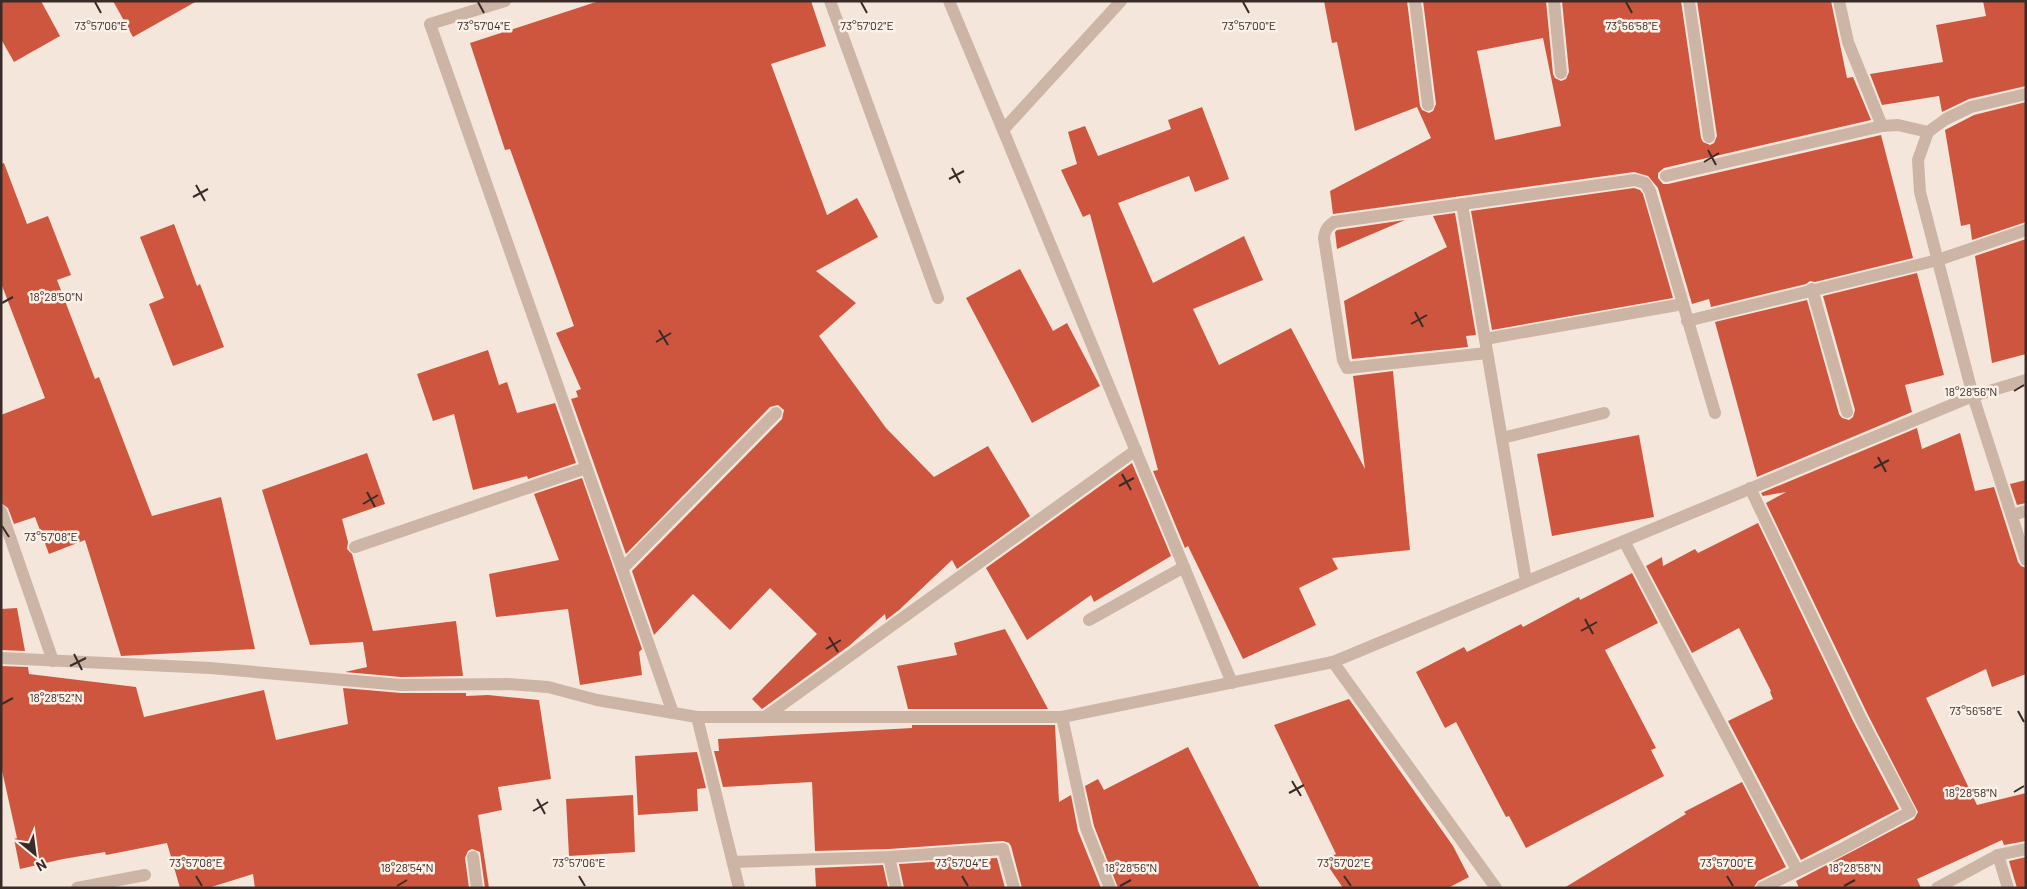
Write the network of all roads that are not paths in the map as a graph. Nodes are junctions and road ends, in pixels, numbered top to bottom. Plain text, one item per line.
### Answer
1 (505, 1) edge
2 (830, 1) edge
3 (949, 1) edge
4 (1121, 1) edge
5 (1415, 1) edge
6 (1554, 1) edge
7 (1689, 1) edge
8 (1839, 1) edge
9 (1561, 73) dead end
10 (2026, 94) edge
11 (1428, 105) dead end
12 (1882, 126) junction
13 (1003, 130) junction
14 (1928, 132) junction
15 (1709, 137) dead end
16 (1666, 176) dead end
17 (1462, 204) junction
18 (2026, 230) edge
19 (1938, 260) junction
20 (1812, 289) junction
21 (938, 298) dead end
22 (1683, 304) junction
23 (1687, 321) junction
24 (1485, 339) junction
25 (1487, 353) junction
26 (2026, 380) edge
27 (1973, 396) junction
28 (1847, 412) dead end
29 (776, 413) dead end
30 (1604, 413) dead end
31 (1715, 413) dead end
32 (1502, 438) junction
33 (1136, 450) junction
34 (586, 468) junction
35 (1750, 488) junction
36 (1, 511) edge
37 (2026, 511) edge
38 (2012, 515) junction
39 (1624, 540) junction
40 (355, 547) dead end
41 (2026, 560) edge
42 (1184, 566) junction
43 (622, 569) junction
44 (1526, 581) junction
45 (1089, 620) dead end
46 (1, 658) edge
47 (53, 661) junction
48 (1333, 662) junction
49 (1232, 683) junction
50 (672, 713) junction
51 (697, 717) junction
52 (765, 717) junction
53 (1062, 717) junction
54 (2026, 849) edge
55 (1998, 855) junction
56 (889, 856) junction
57 (473, 857) dead end
58 (734, 862) junction
59 (1797, 870) junction
60 (145, 875) dead end
61 (78, 888) edge
62 (477, 888) edge
63 (739, 888) edge
64 (896, 888) edge
65 (1014, 888) edge
66 (1110, 888) edge
67 (1496, 888) edge
68 (1762, 888) edge
69 (1937, 888) edge
70 (2008, 888) edge

1 - 34 street
2 - 21 street
3 - 13 street
4 - 13 street
5 - 11 street
6 - 9 street
7 - 15 street
8 - 12 street
10 - 14 street
12 - 14 street
12 - 16 street
13 - 33 street
14 - 19 street
17 - 22 street
17 - 24 street
17 - 25 street
18 - 19 street
19 - 20 street
19 - 27 street
20 - 23 street
20 - 28 street
22 - 23 street
22 - 24 street
23 - 31 street
24 - 25 street
25 - 32 street
26 - 27 street
27 - 35 street
27 - 38 street
29 - 43 street
30 - 32 street
32 - 44 street
33 - 42 street
33 - 52 street
34 - 40 street
34 - 43 street
35 - 39 street
35 - 59 street
36 - 47 street
37 - 38 street
38 - 41 street
39 - 44 street
39 - 59 street
42 - 45 street
42 - 49 street
43 - 50 street
44 - 48 street
46 - 47 street
47 - 50 street
48 - 49 street
48 - 67 street
49 - 53 street
50 - 51 street
51 - 52 street
51 - 58 street
52 - 53 street
53 - 66 street
54 - 55 street
55 - 69 street
55 - 70 street
56 - 58 street
56 - 64 street
56 - 65 street
57 - 62 street
58 - 63 street
59 - 68 street
60 - 61 street

